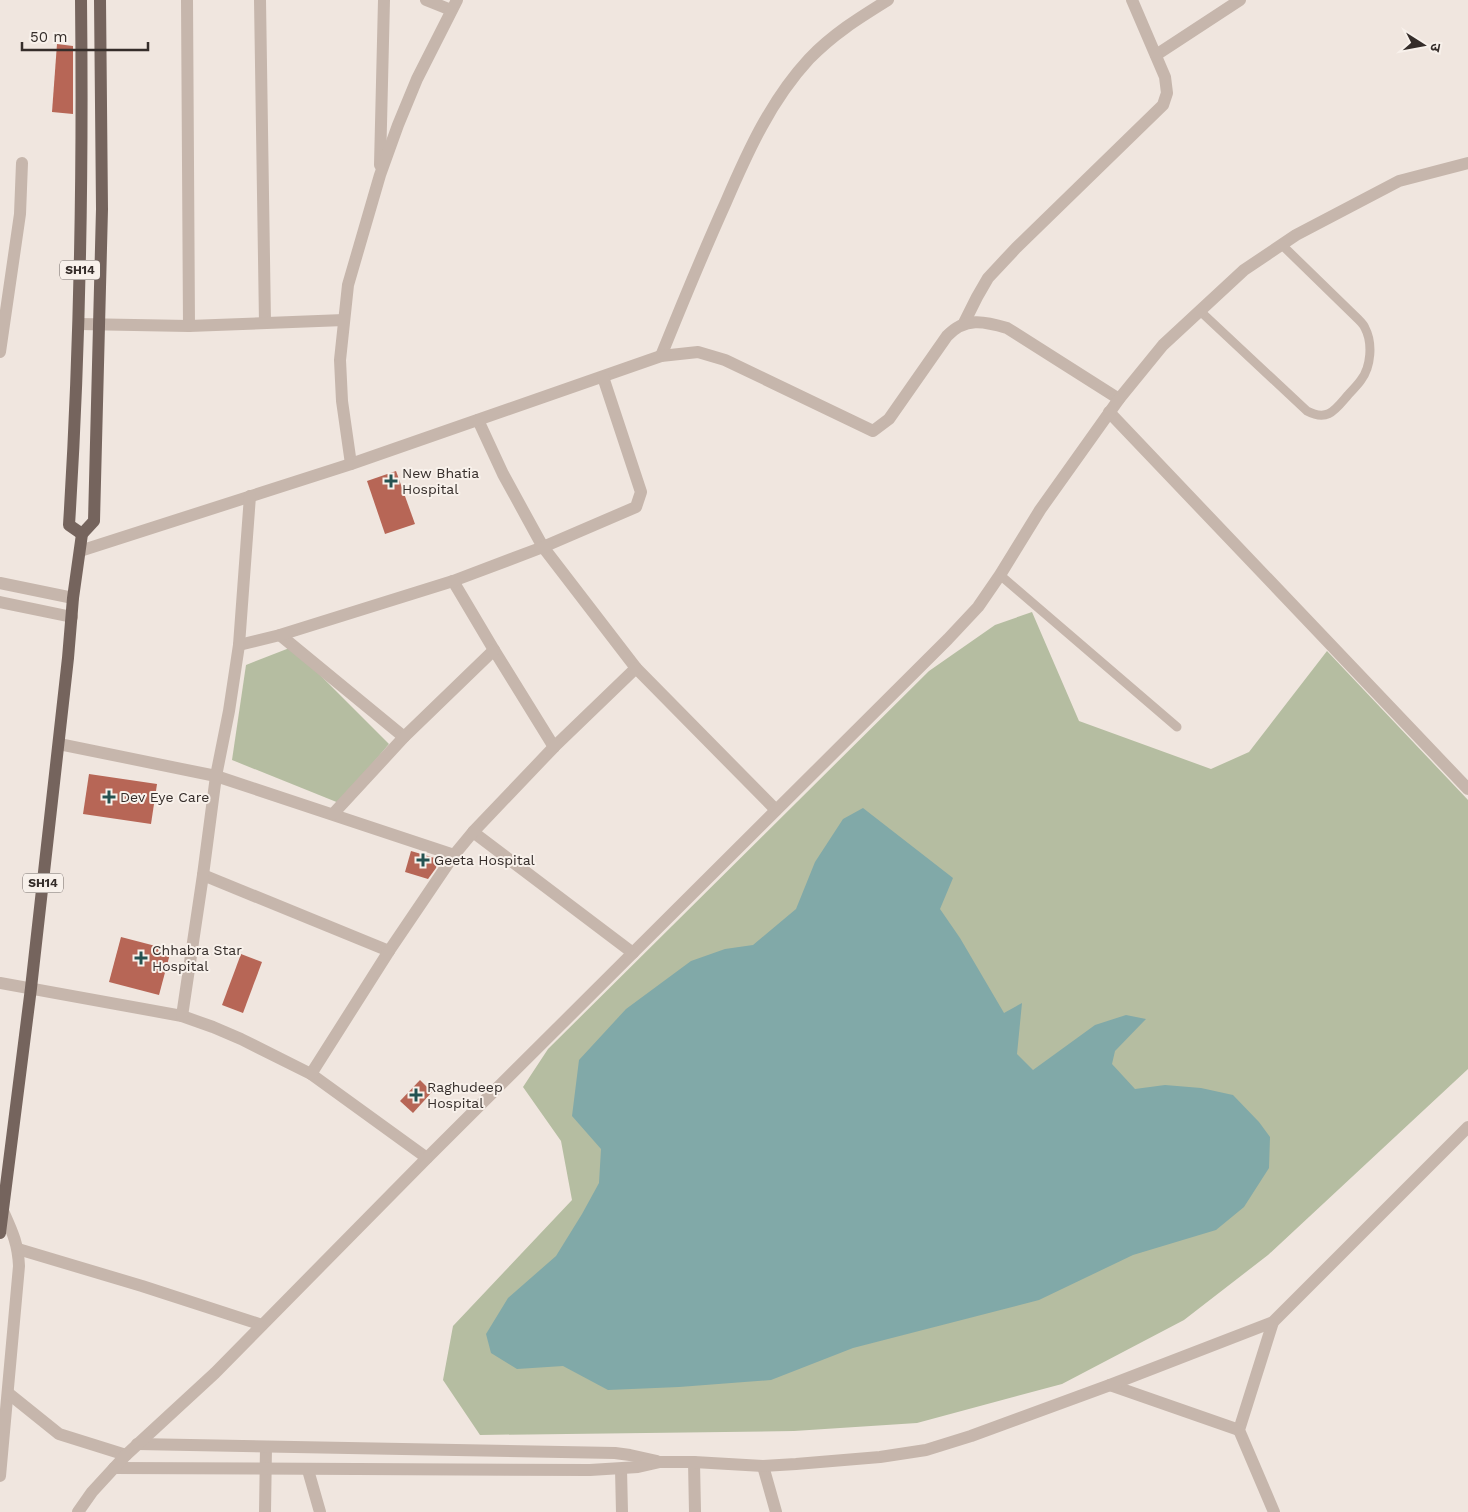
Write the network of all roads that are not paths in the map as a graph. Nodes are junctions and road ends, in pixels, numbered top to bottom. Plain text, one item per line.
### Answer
1 (187, 0) edge
2 (260, 0) edge
3 (384, 0) edge
4 (426, 0) edge
5 (888, 0) edge
6 (1132, 0) edge
7 (1240, 0) edge
8 (81, 5) edge
9 (100, 5) edge
10 (454, 5) edge
11 (1156, 55) junction
12 (22, 163) dead end
13 (1468, 163) edge
14 (380, 175) junction
15 (1282, 245) junction
16 (1200, 311) junction
17 (344, 320) junction
18 (265, 323) junction
19 (964, 323) junction
20 (79, 324) junction
21 (99, 324) junction
22 (189, 326) junction
23 (0, 352) edge
24 (661, 356) junction
25 (603, 377) junction
26 (1119, 399) junction
27 (1109, 412) junction
28 (478, 420) junction
29 (351, 464) junction
30 (250, 496) junction
31 (82, 534) junction
32 (543, 547) junction
33 (80, 551) junction
34 (1000, 575) junction
35 (453, 581) junction
36 (0, 583) edge
37 (73, 598) junction
38 (0, 602) edge
39 (72, 617) junction
40 (280, 635) junction
41 (239, 645) junction
42 (494, 650) junction
43 (636, 668) junction
44 (1177, 727) dead end
45 (404, 737) junction
46 (58, 744) junction
47 (554, 747) junction
48 (216, 776) junction
49 (1468, 789) edge
50 (776, 810) junction
51 (333, 814) junction
52 (473, 832) junction
53 (454, 855) junction
54 (203, 875) junction
55 (389, 951) junction
56 (633, 953) junction
57 (0, 983) edge
58 (31, 988) junction
59 (182, 1016) junction
60 (311, 1074) junction
61 (1468, 1127) edge
62 (427, 1158) junction
63 (1, 1213) edge
64 (0, 1233) edge
65 (18, 1249) junction
66 (1273, 1322) junction
67 (262, 1325) junction
68 (1110, 1385) junction
69 (8, 1393) junction
70 (1239, 1430) junction
71 (137, 1444) junction
72 (266, 1447) junction
73 (126, 1455) junction
74 (660, 1462) junction
75 (694, 1462) junction
76 (762, 1466) junction
77 (114, 1468) junction
78 (266, 1469) junction
79 (621, 1469) junction
80 (308, 1470) junction
81 (0, 1476) edge
82 (78, 1512) edge
83 (265, 1512) edge
84 (320, 1512) edge
85 (622, 1512) edge
86 (695, 1512) edge
87 (776, 1512) edge
88 (1274, 1512) edge

1 - 22 street
2 - 18 street
3 - 14 street
4 - 10 street
5 - 24 street
6 - 11 street
7 - 11 street
8 - 9 main road
8 - 20 main road, SH14
9 - 21 main road, SH14
10 - 14 street
11 - 19 street
12 - 23 street
13 - 15 street
14 - 17 street
15 - 16 street
15 - 16 lane
16 - 26 street
17 - 18 street
17 - 29 street
18 - 22 street
19 - 24 street
19 - 26 street
20 - 21 street
20 - 31 main road, SH14
21 - 22 street
21 - 31 main road, SH14
24 - 25 street
25 - 28 street
25 - 32 street
26 - 27 street
27 - 34 street
27 - 49 street
28 - 29 street
28 - 32 street
29 - 30 street
30 - 33 street
30 - 41 street
31 - 33 main road, SH14
32 - 35 street
32 - 43 street
33 - 37 main road, SH14
34 - 44 lane
34 - 50 street
35 - 40 street
35 - 42 street
36 - 37 street
37 - 39 main road, SH14
38 - 39 street
39 - 46 main road, SH14
40 - 41 street
40 - 45 street
41 - 48 street
42 - 45 street
42 - 47 street
43 - 47 street
43 - 50 street
45 - 51 street
46 - 48 street
46 - 58 main road, SH14
47 - 52 street
48 - 51 street
48 - 54 street
50 - 56 street
51 - 53 street
52 - 53 street
52 - 56 street
53 - 55 street
54 - 55 street
54 - 59 street
55 - 60 street
56 - 62 street
57 - 58 street
58 - 59 street
58 - 63 main road, SH14
59 - 60 street
60 - 62 street
61 - 66 street
62 - 67 street
63 - 64 main road, SH14
63 - 65 street
65 - 67 street
65 - 69 street
66 - 68 street
66 - 70 street
67 - 71 street
68 - 70 street
68 - 76 street
69 - 73 street
69 - 81 street
70 - 88 street
71 - 72 street
71 - 73 street
72 - 74 street
72 - 78 street
73 - 77 street
74 - 75 street
74 - 79 street
75 - 76 street
75 - 86 street
76 - 87 street
77 - 78 street
77 - 82 street
78 - 80 street
78 - 83 street
79 - 80 street
79 - 85 street
80 - 84 street

